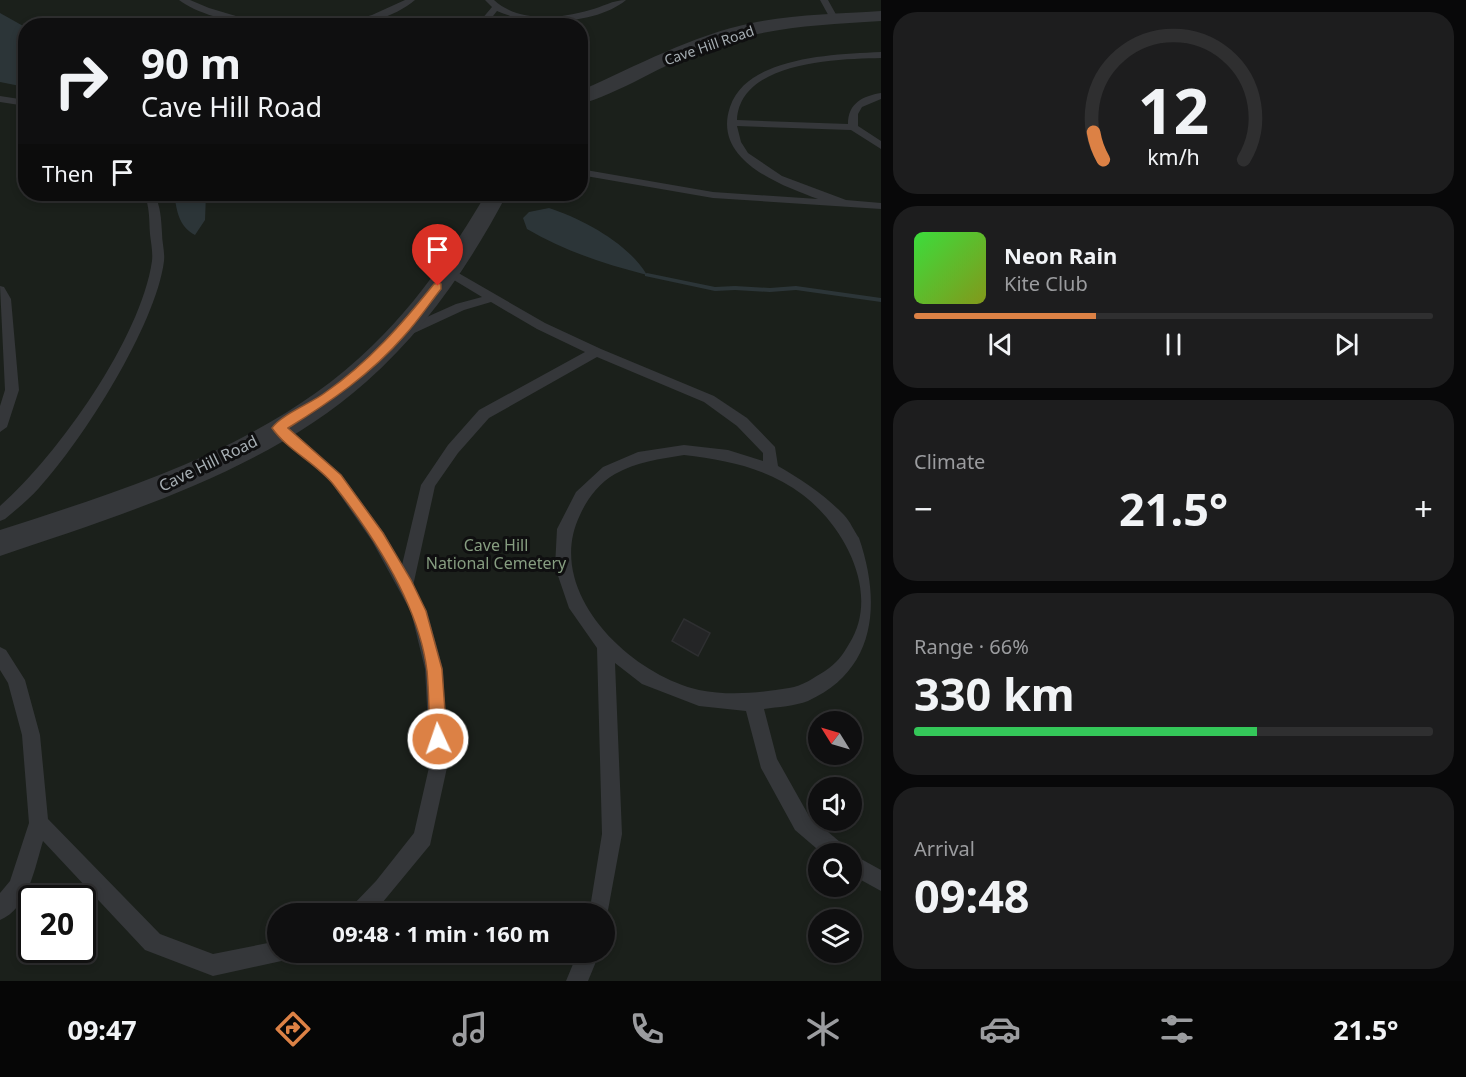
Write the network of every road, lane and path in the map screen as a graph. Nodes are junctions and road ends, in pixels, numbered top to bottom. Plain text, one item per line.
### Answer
1 (183, 0) edge
2 (411, 0) edge
3 (489, 0) edge
4 (622, 0) edge
5 (824, 0) edge
6 (495, 8) junction
7 (881, 16) edge
8 (236, 18) edge
9 (372, 18) edge
10 (487, 18) edge
11 (834, 18) junction
12 (881, 55) edge
13 (588, 91) edge
14 (881, 96) edge
15 (0, 99) edge
16 (18, 102) edge
17 (732, 123) junction
18 (853, 127) junction
19 (881, 146) edge
20 (588, 173) edge
21 (153, 201) edge
22 (492, 201) edge
23 (846, 204) junction
24 (881, 206) edge
25 (448, 271) junction
26 (0, 290) edge
27 (491, 298) junction
28 (400, 333) junction
29 (597, 352) junction
30 (0, 427) edge
31 (279, 428) junction
32 (771, 469) junction
33 (0, 515) edge
34 (0, 543) edge
35 (406, 584) junction
36 (876, 596) edge
37 (606, 646) junction
38 (0, 655) edge
39 (753, 703) junction
40 (39, 823) junction
41 (826, 843) edge
42 (862, 870) edge
43 (881, 881) edge
44 (369, 903) edge
45 (601, 903) edge
46 (0, 910) edge
47 (267, 954) edge
48 (584, 963) edge
49 (577, 981) edge

1 - 8 lane
2 - 9 lane
3 - 6 lane
4 - 6 lane
5 - 11 lane
6 - 10 lane
7 - 11 street, Cave Hill Road
11 - 13 street, Cave Hill Road
12 - 17 lane
14 - 18 lane
15 - 16 lane
17 - 18 lane
17 - 23 lane
18 - 19 lane
20 - 23 lane
21 - 33 lane
22 - 25 street, Cave Hill Road
23 - 24 lane
25 - 27 lane
25 - 28 street, Cave Hill Road
26 - 30 lane
27 - 28 lane
27 - 29 lane
28 - 31 street, Cave Hill Road
29 - 32 lane
29 - 35 lane
31 - 34 street, Cave Hill Road
31 - 35 lane
32 - 36 lane
32 - 37 lane
35 - 44 lane
36 - 39 lane
37 - 39 lane
37 - 45 lane
38 - 40 lane
39 - 41 lane
40 - 46 lane
40 - 47 lane
42 - 43 lane
48 - 49 lane

